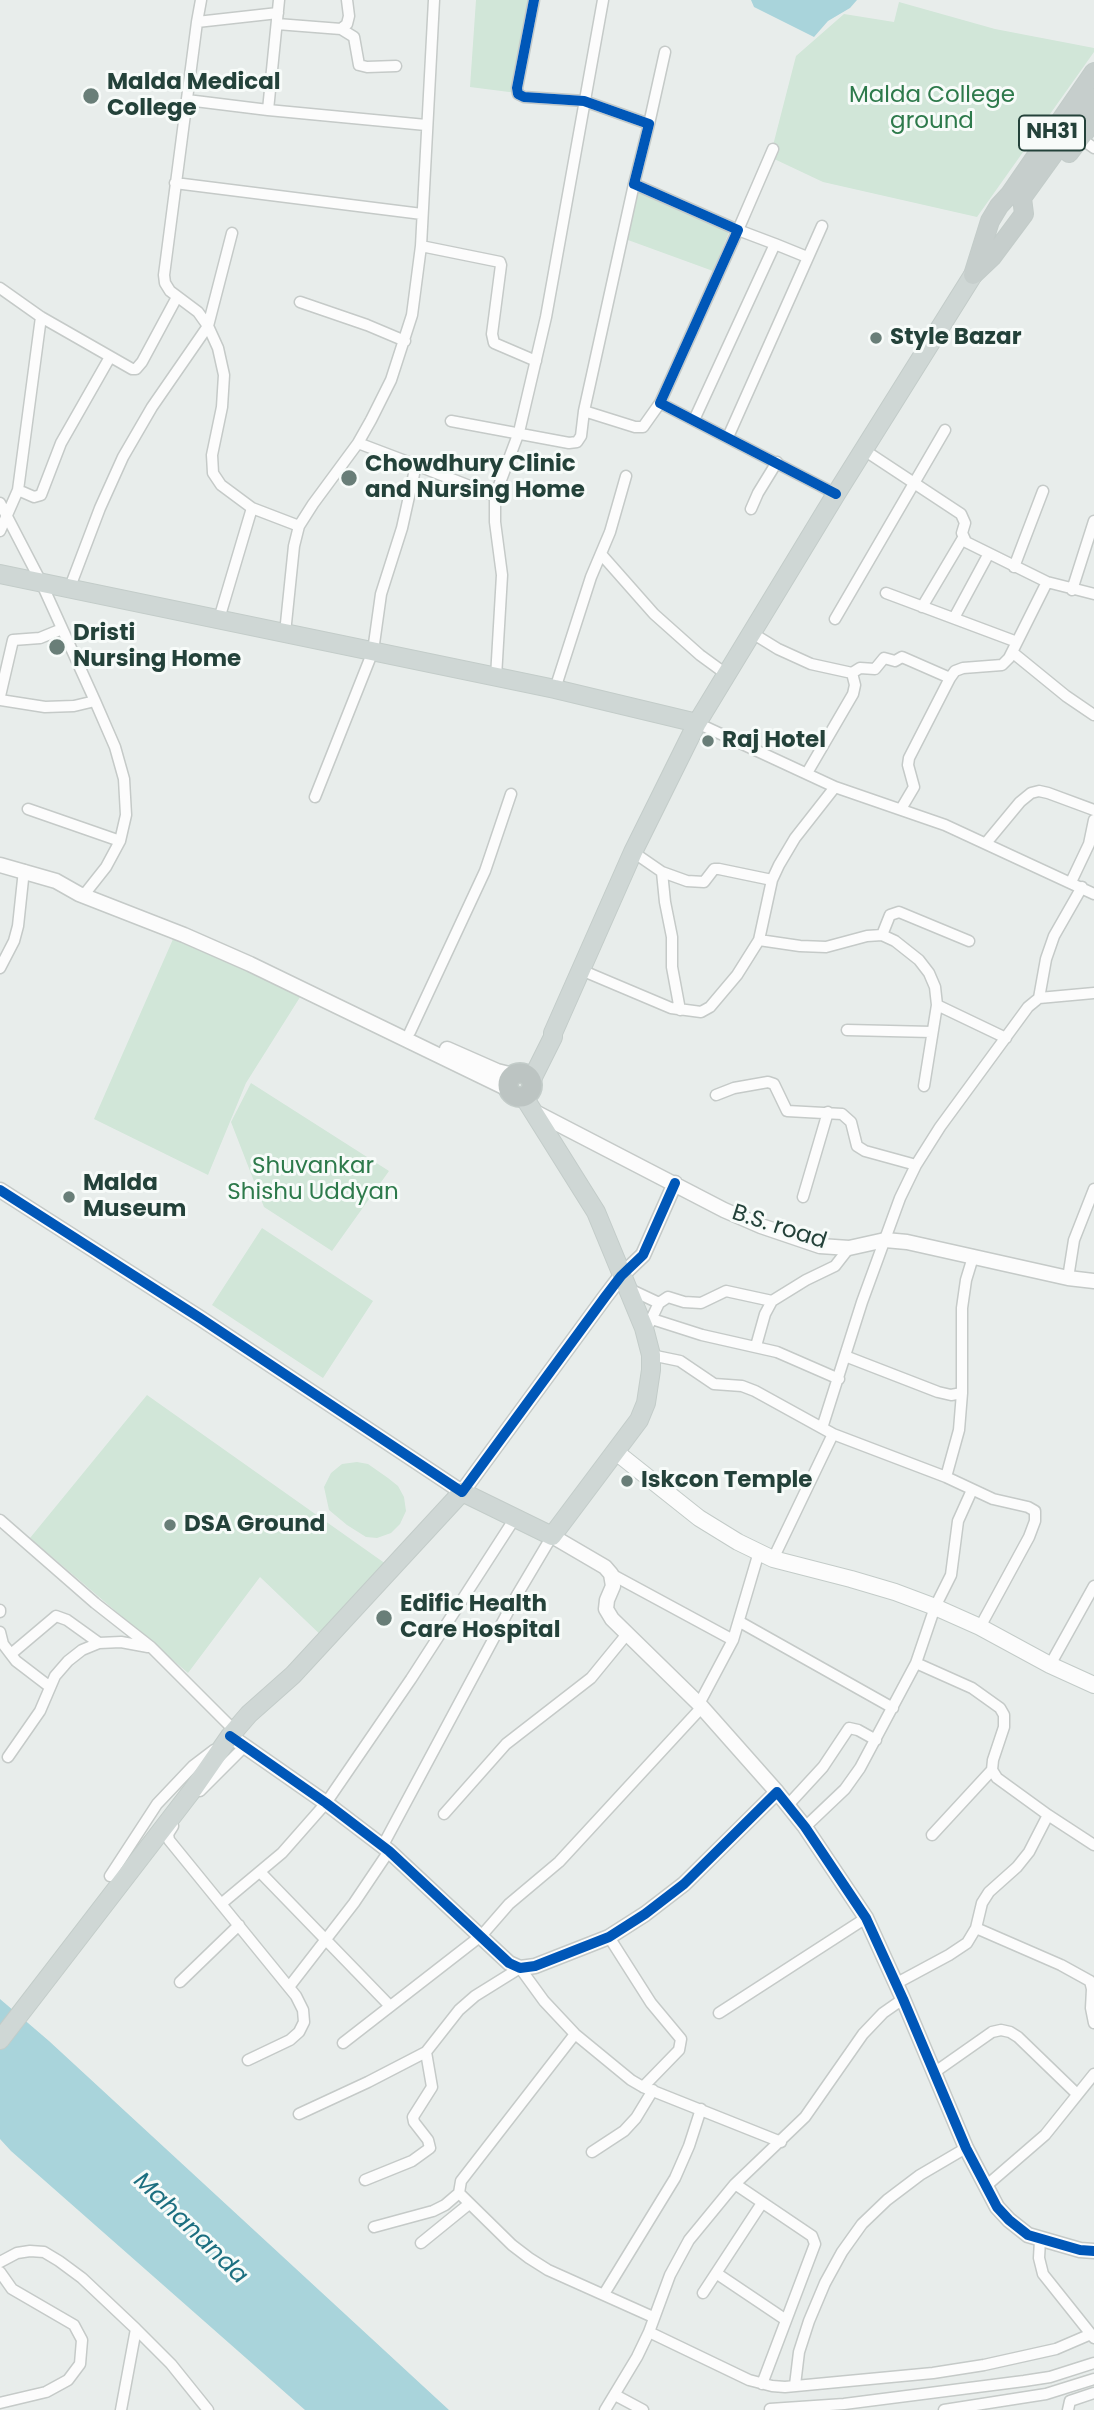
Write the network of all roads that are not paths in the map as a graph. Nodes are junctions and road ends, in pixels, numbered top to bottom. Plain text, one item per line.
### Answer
1 (201, 0) edge
2 (279, 0) edge
3 (347, 0) edge
4 (434, 0) edge
5 (534, 0) edge
6 (603, 0) edge
7 (277, 19) junction
8 (197, 22) junction
9 (341, 29) junction
10 (665, 52) dead end
11 (396, 66) dead end
12 (1094, 72) edge
13 (1094, 98) edge
14 (187, 100) junction
15 (584, 101) junction
16 (268, 110) junction
17 (1094, 120) edge
18 (649, 124) junction
19 (426, 125) junction
20 (1087, 143) edge
21 (773, 149) dead end
22 (175, 183) junction
23 (634, 184) junction
24 (1019, 202) junction
25 (422, 214) junction
26 (990, 221) junction
27 (822, 226) dead end
28 (738, 230) junction
29 (232, 233) dead end
30 (1005, 238) junction
31 (775, 243) junction
32 (421, 246) junction
33 (807, 257) junction
34 (973, 275) junction
35 (0, 288) edge
36 (177, 297) junction
37 (300, 302) dead end
38 (41, 317) junction
39 (208, 326) junction
40 (405, 341) junction
41 (110, 357) junction
42 (536, 361) junction
43 (660, 403) junction
44 (584, 411) junction
45 (694, 420) junction
46 (451, 421) dead end
47 (945, 430) dead end
48 (519, 432) junction
49 (728, 437) junction
50 (358, 443) junction
51 (864, 450) junction
52 (777, 463) junction
53 (416, 465) junction
54 (626, 477) dead end
55 (914, 482) junction
56 (18, 490) junction
57 (1043, 491) dead end
58 (836, 494) junction
59 (495, 496) junction
60 (0, 503) edge
61 (252, 508) junction
62 (751, 509) dead end
63 (8, 517) junction
64 (1094, 521) edge
65 (299, 527) junction
66 (0, 531) edge
67 (963, 538) junction
68 (601, 554) junction
69 (988, 555) junction
70 (1014, 567) junction
71 (0, 574) edge
72 (41, 582) junction
73 (1047, 582) junction
74 (70, 587) junction
75 (1072, 590) junction
76 (886, 593) dead end
77 (1094, 594) edge
78 (922, 607) junction
79 (954, 618) junction
80 (219, 619) junction
81 (835, 619) dead end
82 (62, 629) junction
83 (285, 633) junction
84 (752, 633) junction
85 (1015, 647) junction
86 (373, 651) junction
87 (852, 673) junction
88 (726, 674) junction
89 (496, 677) junction
90 (950, 678) junction
91 (555, 689) junction
92 (0, 698) edge
93 (95, 701) junction
94 (1094, 715) edge
95 (697, 723) junction
96 (807, 773) junction
97 (835, 787) junction
98 (510, 794) dead end
99 (314, 797) dead end
100 (28, 809) dead end
101 (901, 809) junction
102 (1094, 810) edge
103 (1094, 820) edge
104 (120, 841) junction
105 (986, 843) junction
106 (633, 852) junction
107 (0, 865) edge
108 (24, 870) junction
109 (662, 872) junction
110 (772, 880) junction
111 (1077, 884) junction
112 (80, 890) junction
113 (1094, 894) edge
114 (882, 935) junction
115 (759, 940) junction
116 (969, 941) dead end
117 (0, 968) edge
118 (581, 970) junction
119 (1094, 993) edge
120 (1038, 998) junction
121 (937, 1005) junction
122 (680, 1010) junction
123 (847, 1030) dead end
124 (410, 1032) junction
125 (932, 1032) junction
126 (1006, 1038) junction
127 (924, 1086) dead end
128 (522, 1091) junction
129 (716, 1095) dead end
130 (828, 1112) junction
131 (916, 1165) junction
132 (675, 1183) junction
133 (1094, 1189) edge
134 (0, 1191) edge
135 (803, 1197) dead end
136 (885, 1240) junction
137 (849, 1248) junction
138 (973, 1257) junction
139 (1068, 1278) junction
140 (624, 1281) junction
141 (1094, 1281) edge
142 (772, 1301) junction
143 (659, 1303) junction
144 (648, 1324) junction
145 (756, 1346) junction
146 (651, 1355) junction
147 (845, 1356) junction
148 (839, 1378) junction
149 (962, 1393) junction
150 (822, 1428) junction
151 (833, 1434) junction
152 (616, 1452) junction
153 (946, 1477) junction
154 (972, 1490) junction
155 (462, 1492) junction
156 (515, 1518) junction
157 (0, 1520) edge
158 (552, 1536) junction
159 (766, 1556) junction
160 (611, 1574) junction
161 (1094, 1586) edge
162 (935, 1607) junction
163 (740, 1622) junction
164 (980, 1627) junction
165 (0, 1632) edge
166 (627, 1634) junction
167 (733, 1640) junction
168 (99, 1643) junction
169 (2, 1645) edge
170 (150, 1647) junction
171 (11, 1654) junction
172 (916, 1663) junction
173 (1050, 1665) junction
174 (1094, 1685) edge
175 (50, 1687) junction
176 (700, 1706) junction
177 (892, 1708) junction
178 (234, 1739) junction
179 (876, 1740) junction
180 (8, 1757) dead end
181 (992, 1770) junction
182 (777, 1791) junction
183 (326, 1803) junction
184 (788, 1805) junction
185 (444, 1814) dead end
186 (1048, 1815) junction
187 (805, 1827) junction
188 (932, 1835) dead end
189 (1094, 1845) edge
190 (386, 1849) junction
191 (260, 1872) junction
192 (110, 1876) dead end
193 (221, 1903) junction
194 (866, 1918) junction
195 (239, 1925) junction
196 (976, 1928) junction
197 (482, 1935) junction
198 (609, 1937) junction
199 (325, 1941) junction
200 (520, 1968) junction
201 (180, 1982) dead end
202 (897, 1983) junction
203 (289, 1987) junction
204 (903, 1999) junction
205 (390, 2006) junction
206 (719, 2013) dead end
207 (1094, 2023) edge
208 (575, 2034) junction
209 (0, 2040) edge
210 (343, 2043) dead end
211 (426, 2052) junction
212 (248, 2060) dead end
213 (935, 2072) junction
214 (1094, 2074) edge
215 (648, 2089) junction
216 (1077, 2094) junction
217 (701, 2109) junction
218 (299, 2114) dead end
219 (781, 2142) junction
220 (966, 2148) junction
221 (592, 2152) dead end
222 (365, 2180) dead end
223 (736, 2184) junction
224 (986, 2186) junction
225 (459, 2193) junction
226 (762, 2203) junction
227 (469, 2204) junction
228 (374, 2228) dead end
229 (1040, 2240) junction
230 (421, 2243) dead end
231 (1094, 2251) edge
232 (0, 2262) edge
233 (0, 2272) edge
234 (716, 2273) junction
235 (703, 2293) dead end
236 (604, 2294) junction
237 (653, 2317) junction
238 (786, 2320) junction
239 (136, 2329) junction
240 (649, 2332) junction
241 (1092, 2336) edge
242 (1094, 2363) edge
243 (1094, 2379) edge
244 (767, 2385) junction
245 (795, 2385) junction
246 (1094, 2393) edge
247 (615, 2395) junction
248 (0, 2403) edge
249 (121, 2410) edge
250 (208, 2410) edge
251 (606, 2410) edge
252 (643, 2410) edge
253 (770, 2410) edge
254 (944, 2410) edge
255 (1069, 2410) edge

1 - 8 street
2 - 7 street
3 - 9 street
4 - 19 street
5 - 15 street
6 - 15 street
7 - 8 street
7 - 9 street
7 - 16 street
8 - 14 street
9 - 11 street
10 - 18 street
12 - 24 highway, NH31
13 - 24 highway, NH31
14 - 16 street
14 - 22 street
15 - 18 street
15 - 42 street
16 - 19 street
17 - 20 highway
18 - 23 street
19 - 25 street
20 - 24 highway
21 - 28 street
22 - 25 street
22 - 36 street
23 - 28 street
23 - 44 street
24 - 26 highway, NH31
24 - 30 highway, NH31
25 - 32 street
26 - 30 highway
26 - 34 highway, NH31
27 - 33 street
28 - 31 street
28 - 43 street
29 - 39 street
30 - 34 highway, NH31
31 - 33 street
31 - 45 street
32 - 40 street
32 - 42 street
33 - 49 street
34 - 51 main road
35 - 38 street
36 - 39 street
36 - 41 street
37 - 40 street
38 - 41 street
38 - 56 street
39 - 61 street
39 - 74 street
40 - 50 street
41 - 56 street
42 - 48 street
43 - 44 street
43 - 45 street
44 - 48 street
45 - 49 street
46 - 48 street
47 - 55 street
48 - 59 street
49 - 52 street
50 - 53 street
50 - 65 street
51 - 55 street
51 - 58 main road
52 - 58 street
52 - 62 street
53 - 59 street
53 - 86 street
54 - 68 street
55 - 67 street
55 - 81 street
56 - 63 street
57 - 70 street
58 - 84 main road
59 - 89 street
60 - 63 street
61 - 65 street
61 - 80 street
63 - 66 street
63 - 72 street
64 - 75 street
65 - 83 street
67 - 69 street
67 - 78 street
68 - 88 street
68 - 91 street
69 - 70 street
69 - 79 street
70 - 73 street
71 - 72 main road
72 - 74 main road
72 - 82 street
73 - 75 street
73 - 85 street
74 - 80 main road
75 - 77 street
76 - 78 street
78 - 79 street
79 - 85 street
80 - 83 main road
82 - 92 street
82 - 93 street
83 - 86 main road
84 - 87 street
84 - 88 main road
85 - 90 street
85 - 94 street
86 - 89 main road
86 - 99 street
87 - 90 street
87 - 96 street
88 - 95 main road
89 - 91 main road
90 - 101 street
91 - 95 main road
92 - 93 street
93 - 104 street
95 - 96 street
95 - 106 main road
96 - 97 street
97 - 101 street
97 - 110 street
98 - 124 street
100 - 104 street
101 - 105 street
102 - 105 street
103 - 111 street
104 - 112 street
105 - 111 street
106 - 109 street
106 - 118 main road
107 - 108 street
108 - 112 street
108 - 117 street
109 - 110 street
109 - 122 street
110 - 115 street
111 - 113 street
111 - 120 street
112 - 124 street
112 - 128 street
114 - 115 street
114 - 116 street
114 - 121 street
115 - 122 street
118 - 122 street
118 - 128 main road
119 - 120 street
120 - 126 street
121 - 125 street
121 - 126 street
123 - 125 street
124 - 128 street
125 - 127 street
126 - 131 street
128 - 132 street, B.S. road
128 - 140 main road
129 - 130 street
130 - 131 street
130 - 135 street
131 - 136 street
132 - 137 street, B.S. road
132 - 140 street
133 - 139 street
134 - 155 street
136 - 137 street, B.S. road
136 - 138 street, B.S. road
136 - 147 street
137 - 142 street
138 - 139 street, B.S. road
138 - 149 street
139 - 141 street, B.S. road
140 - 143 street
140 - 144 main road
140 - 155 street
142 - 143 street
142 - 145 street
143 - 144 street
144 - 145 street
144 - 146 main road
145 - 148 street
146 - 150 street
146 - 152 main road
147 - 148 street
147 - 149 street
148 - 150 street
149 - 153 street
150 - 151 street
151 - 153 street
151 - 159 street
152 - 158 main road
152 - 159 main road
153 - 154 street
154 - 162 street
154 - 164 street
155 - 156 main road
155 - 178 main road
156 - 158 main road
156 - 183 street
157 - 170 street
158 - 160 street
158 - 190 street
159 - 162 main road
159 - 163 street
160 - 166 street
160 - 167 street
161 - 173 street
162 - 164 main road
162 - 172 street
163 - 167 street
163 - 177 street
164 - 173 main road
165 - 169 street
166 - 176 street
166 - 185 street
167 - 176 street
168 - 170 street
168 - 171 street
168 - 175 street
169 - 171 street
170 - 178 street
171 - 175 street
172 - 177 street
172 - 181 street
173 - 174 main road
175 - 180 street
176 - 182 street
176 - 197 street
177 - 179 street
178 - 183 street
178 - 192 street
178 - 193 street
178 - 209 main road
179 - 184 street
179 - 187 street
181 - 186 street
181 - 188 street
182 - 184 street
182 - 198 street
183 - 190 street
183 - 191 street
184 - 187 street
186 - 189 street
186 - 196 street
187 - 194 street
190 - 197 street
190 - 199 street
191 - 193 street
191 - 199 street
193 - 195 street
194 - 202 street
194 - 206 street
195 - 201 street
195 - 203 street
196 - 202 street
196 - 207 street
197 - 200 street
197 - 205 street
198 - 200 street
198 - 215 street
199 - 203 street
199 - 205 street
200 - 208 street
200 - 211 street
202 - 204 street
203 - 212 street
204 - 213 street
204 - 219 street
205 - 210 street
208 - 215 street
208 - 225 street
211 - 218 street
211 - 222 street
213 - 216 street
213 - 220 street
214 - 216 street
215 - 217 street
215 - 221 street
216 - 224 street
217 - 219 street
217 - 236 street
219 - 223 street
220 - 224 street
220 - 245 street
223 - 226 street
223 - 237 street
224 - 229 street
225 - 227 street
225 - 228 street
226 - 234 street
226 - 238 street
227 - 230 street
227 - 236 street
229 - 231 street
229 - 241 street
232 - 239 street
233 - 248 street
234 - 235 street
234 - 238 street
236 - 237 street
237 - 240 street
238 - 244 street
239 - 249 street
239 - 250 street
240 - 244 street
240 - 247 street
241 - 245 street
242 - 253 street
243 - 254 street
244 - 245 street
244 - 253 street
246 - 255 street
247 - 251 street
247 - 252 street

